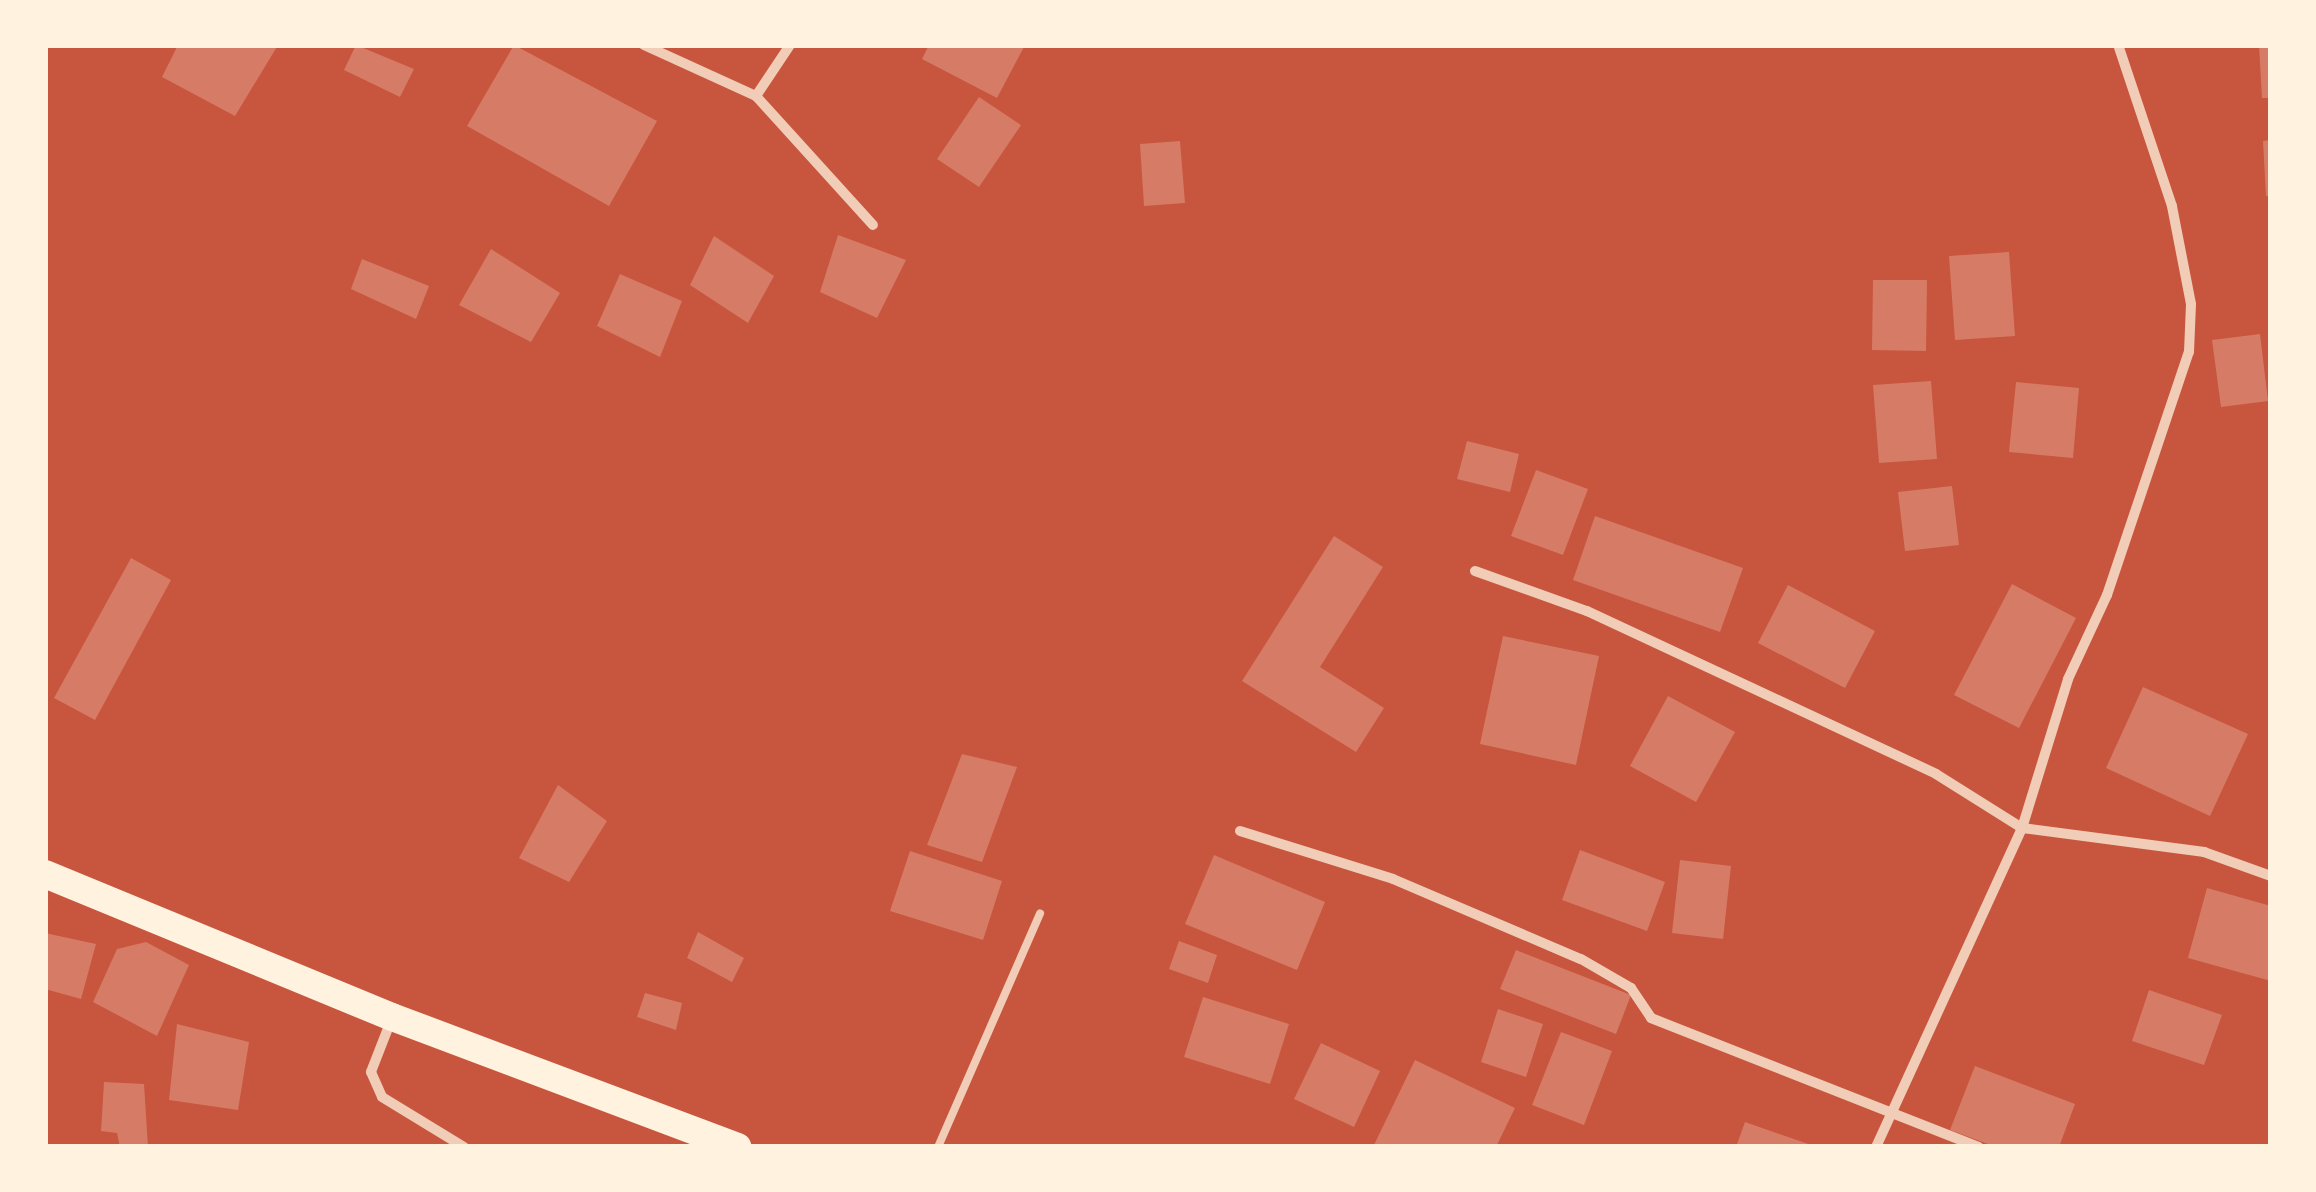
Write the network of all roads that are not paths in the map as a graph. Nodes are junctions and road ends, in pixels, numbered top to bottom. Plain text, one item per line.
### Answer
1 (644, 45) edge
2 (790, 45) edge
3 (2118, 45) edge
4 (756, 96) junction
5 (873, 225) dead end
6 (1475, 571) dead end
7 (2022, 828) junction
8 (1240, 832) dead end
9 (45, 874) edge
10 (2271, 876) edge
11 (1040, 913) dead end
12 (392, 1017) junction
13 (1891, 1111) junction
14 (464, 1147) edge
15 (737, 1147) edge
16 (938, 1147) edge
17 (1876, 1147) edge
18 (1979, 1147) edge

1 - 4 street
2 - 4 street
3 - 7 street
4 - 5 street
6 - 7 street
7 - 10 street
7 - 13 street
8 - 13 street
9 - 12 highway
11 - 16 lane
12 - 14 street
12 - 15 highway
13 - 17 street
13 - 18 street

